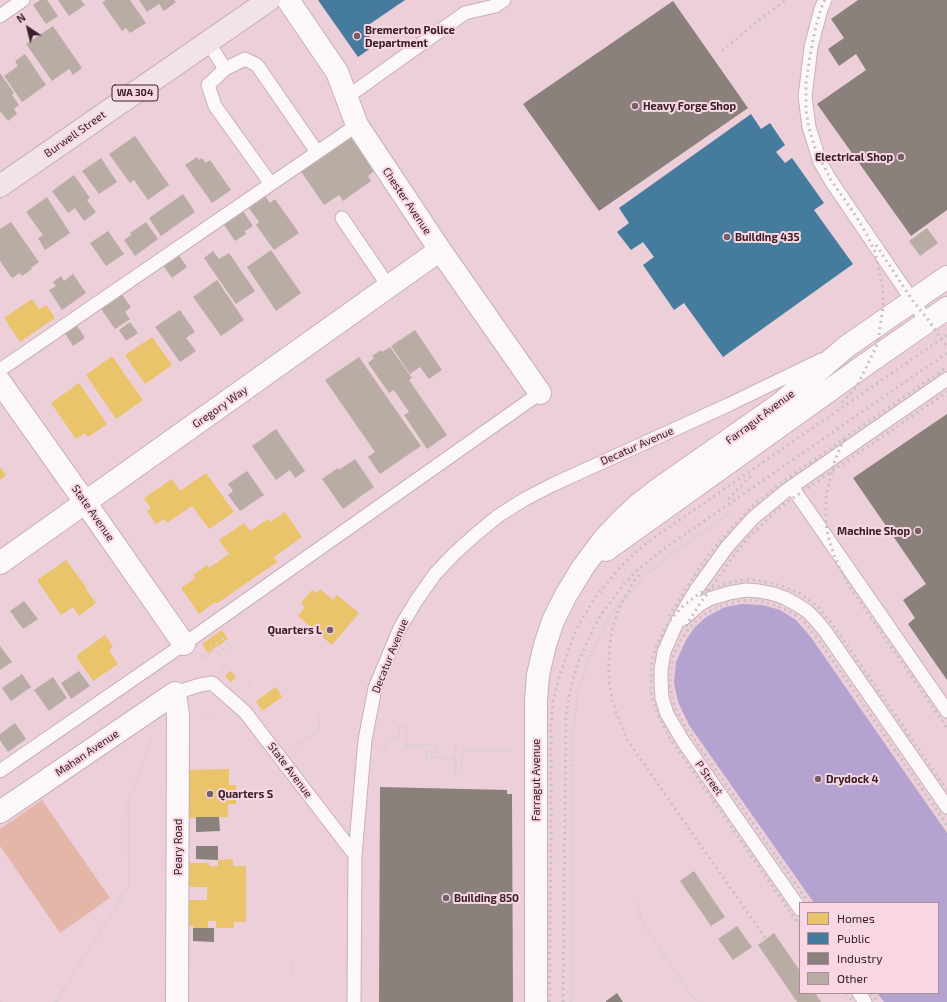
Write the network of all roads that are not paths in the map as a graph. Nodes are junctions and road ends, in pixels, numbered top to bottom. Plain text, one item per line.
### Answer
1 (23, 0) edge
2 (269, 0) edge
3 (288, 0) edge
4 (504, 0) edge
5 (824, 0) edge
6 (0, 16) edge
7 (208, 42) junction
8 (225, 69) junction
9 (347, 97) junction
10 (357, 125) junction
11 (317, 152) junction
12 (271, 184) junction
13 (0, 186) edge
14 (342, 218) dead end
15 (440, 250) junction
16 (947, 277) edge
17 (389, 287) junction
18 (913, 301) junction
19 (947, 308) edge
20 (927, 322) junction
21 (846, 347) junction
22 (0, 370) edge
23 (947, 379) edge
24 (0, 382) edge
25 (540, 393) joint
26 (792, 487) junction
27 (86, 502) junction
28 (0, 563) edge
29 (582, 567) junction
30 (671, 635) junction
31 (184, 644) junction
32 (174, 693) junction
33 (947, 711) edge
34 (0, 771) edge
35 (947, 807) edge
36 (0, 812) edge
37 (355, 855) junction
38 (799, 908) edge
39 (177, 1002) edge
40 (354, 1002) edge
41 (536, 1002) edge

1 - 6 lane
2 - 7 highway, Burwell Street / WA 304
3 - 9 street, Chester Avenue
4 - 9 lane
5 - 18 lane
7 - 8 lane
7 - 13 highway, Burwell Street / WA 304
8 - 11 lane
8 - 12 lane
9 - 10 street, Chester Avenue
10 - 11 lane
10 - 15 street, Chester Avenue
11 - 12 lane
12 - 22 lane
14 - 17 lane
15 - 17 street, Gregory Way
15 - 25 street, Chester Avenue
16 - 18 street, Farragut Avenue
17 - 27 street, Gregory Way
18 - 20 lane
18 - 21 street, Farragut Avenue
19 - 20 street, Farragut Avenue
20 - 29 street, Farragut Avenue
21 - 29 street, Farragut Avenue
21 - 37 lane, Decatur Avenue
23 - 26 lane
24 - 27 street, State Avenue
25 - 31 lane
26 - 30 lane
26 - 33 lane
27 - 28 street, Gregory Way
27 - 31 street, State Avenue
29 - 41 street, Farragut Avenue
30 - 35 lane
30 - 38 lane, P Street
31 - 34 lane
32 - 36 street, Mahan Avenue
32 - 37 lane, State Avenue
32 - 39 street, Peary Road
37 - 40 lane, Decatur Avenue

